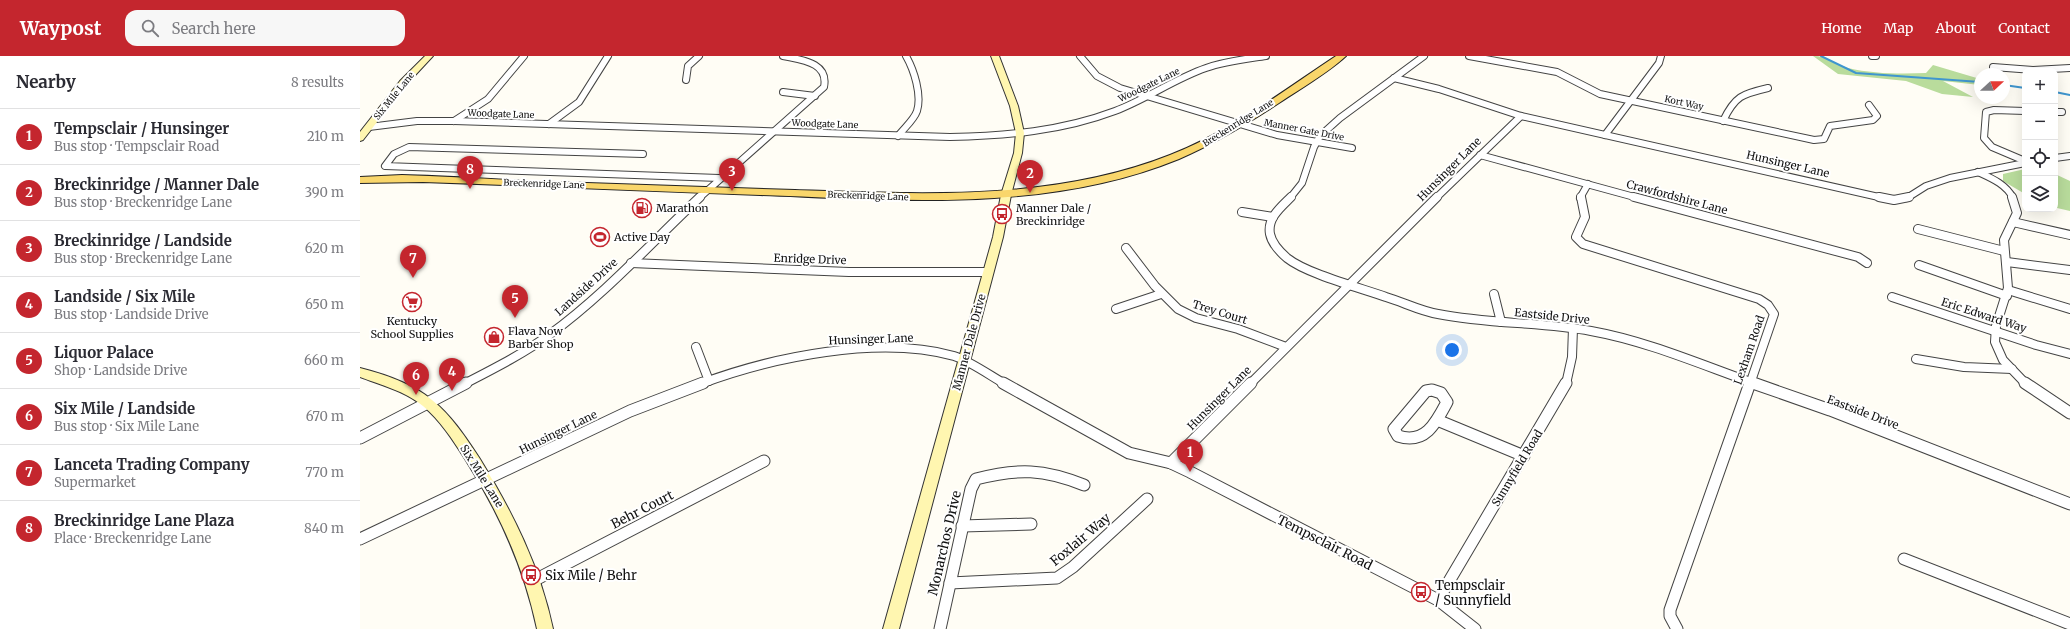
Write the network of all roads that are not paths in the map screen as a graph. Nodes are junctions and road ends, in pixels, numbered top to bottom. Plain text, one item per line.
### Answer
1 (429, 56) edge
2 (524, 56) edge
3 (608, 56) edge
4 (699, 56) edge
5 (783, 56) edge
6 (906, 56) edge
7 (995, 56) edge
8 (1080, 56) edge
9 (1266, 56) edge
10 (1342, 56) edge
11 (1424, 56) edge
12 (1469, 56) edge
13 (1661, 56) edge
14 (1872, 56) edge
15 (1876, 56) edge
16 (1256, 57) edge
17 (1993, 67) dead end
18 (2070, 68) edge
19 (1394, 78) junction
20 (686, 80) dead end
21 (1768, 88) dead end
22 (783, 92) dead end
23 (815, 96) junction
24 (1148, 97) junction
25 (1629, 101) junction
26 (1869, 105) dead end
27 (2022, 111) edge
28 (1521, 116) junction
29 (454, 121) junction
30 (1723, 121) junction
31 (549, 124) junction
32 (1238, 124) junction
33 (369, 127) junction
34 (772, 132) junction
35 (1020, 133) junction
36 (1605, 135) junction
37 (898, 136) junction
38 (360, 138) edge
39 (1317, 142) junction
40 (1352, 148) dead end
41 (643, 154) dead end
42 (1480, 155) junction
43 (2070, 156) edge
44 (2058, 158) edge
45 (2022, 160) edge
46 (2022, 163) edge
47 (1978, 172) junction
48 (1968, 174) junction
49 (718, 178) junction
50 (360, 180) edge
51 (1588, 184) junction
52 (708, 190) junction
53 (1006, 195) junction
54 (2014, 200) junction
55 (1242, 212) dead end
56 (1273, 217) junction
57 (2013, 222) junction
58 (1918, 229) dead end
59 (2070, 235) edge
60 (1126, 248) dead end
61 (2004, 251) junction
62 (2007, 262) junction
63 (631, 263) junction
64 (1867, 263) dead end
65 (1919, 265) dead end
66 (2070, 270) edge
67 (989, 272) junction
68 (1350, 285) junction
69 (2007, 293) junction
70 (1161, 294) junction
71 (1494, 294) dead end
72 (1892, 297) dead end
73 (1116, 309) dead end
74 (2070, 309) edge
75 (1501, 322) junction
76 (1574, 328) junction
77 (1994, 330) junction
78 (696, 347) dead end
79 (1286, 347) junction
80 (2070, 354) edge
81 (1916, 359) dead end
82 (964, 361) junction
83 (2012, 369) junction
84 (360, 372) edge
85 (709, 381) junction
86 (1751, 381) junction
87 (428, 403) junction
88 (2070, 413) edge
89 (1437, 420) junction
90 (360, 438) edge
91 (1524, 456) junction
92 (764, 461) dead end
93 (1171, 463) junction
94 (486, 480) junction
95 (1084, 485) dead end
96 (1147, 499) dead end
97 (2070, 504) edge
98 (1031, 524) dead end
99 (962, 526) junction
100 (360, 539) edge
101 (1904, 559) dead end
102 (533, 581) junction
103 (950, 583) junction
104 (1438, 600) junction
105 (2070, 624) edge
106 (545, 629) edge
107 (891, 629) edge
108 (940, 629) edge
109 (1475, 629) edge
110 (1677, 629) edge

1 - 33 street, Six Mile Lane
2 - 29 street
3 - 31 street
4 - 20 street
5 - 23 street, Landside Drive
6 - 37 street
7 - 35 street, Manner Dale Drive
8 - 24 street, Manner Gate Drive
9 - 16 street, Woodgate Lane
10 - 32 main road, Breckenridge Lane
11 - 19 street
12 - 25 street, Kort Way
13 - 25 street
14 - 15 street
16 - 24 street, Woodgate Lane
17 - 18 street
19 - 28 street
19 - 39 street
21 - 30 street
22 - 23 street
23 - 34 street, Landside Drive
24 - 32 street, Manner Gate Drive
24 - 35 street, Woodgate Lane
25 - 30 street, Kort Way
25 - 36 street
26 - 30 street, Kort Way
27 - 45 street
28 - 36 street, Hunsinger Lane
28 - 42 street, Hunsinger Lane
29 - 31 street, Woodgate Lane
29 - 33 street, Woodgate Lane
31 - 34 street, Woodgate Lane
32 - 39 street, Manner Gate Drive
32 - 53 main road, Breckenridge Lane
33 - 38 street, Six Mile Lane
34 - 37 street, Woodgate Lane
34 - 49 street, Landside Drive
35 - 37 street, Woodgate Lane
35 - 53 street, Manner Dale Drive
36 - 48 street, Hunsinger Lane
39 - 40 street, Manner Gate Drive
39 - 56 street
41 - 49 street
42 - 51 street, Crawfordshire Lane
42 - 68 street, Hunsinger Lane
43 - 44 street
46 - 47 street, Hunsinger Lane
47 - 48 street, Hunsinger Lane
47 - 54 street
48 - 54 street
49 - 52 street, Landside Drive
50 - 52 main road, Breckenridge Lane
51 - 64 street, Crawfordshire Lane
51 - 86 street, Lexham Road
52 - 53 main road, Breckenridge Lane
52 - 63 street, Landside Drive
53 - 67 street, Manner Dale Drive
54 - 57 street
55 - 56 street
56 - 68 street, Eastside Drive
57 - 59 street
57 - 61 street
58 - 61 street
60 - 70 street, Trey Court
61 - 62 street
62 - 66 street
62 - 69 street
63 - 67 street, Enridge Drive
63 - 87 street, Landside Drive
65 - 69 street
67 - 82 street, Manner Dale Drive
68 - 75 street, Eastside Drive
68 - 79 street, Hunsinger Lane
69 - 74 street
69 - 77 street
70 - 73 street
70 - 79 street, Trey Court
71 - 75 street
72 - 77 street, Eric Edward Way
75 - 76 street, Eastside Drive
76 - 86 street, Eastside Drive
76 - 91 street, Sunnyfield Road
77 - 80 street, Eric Edward Way
77 - 83 street
78 - 85 street
79 - 93 street, Hunsinger Lane
81 - 83 street
82 - 85 street, Hunsinger Lane
82 - 93 street, Hunsinger Lane
82 - 107 street, Manner Dale Drive
83 - 88 street
84 - 87 street, Six Mile Lane
85 - 94 street, Hunsinger Lane
86 - 97 street, Eastside Drive
86 - 110 street, Lexham Road
87 - 90 street, Landside Drive
87 - 94 street, Six Mile Lane
89 - 89 street
89 - 91 street
91 - 104 street, Sunnyfield Road
92 - 102 street, Behr Court
93 - 104 street, Tempsclair Road
94 - 100 street, Hunsinger Lane
94 - 102 street, Six Mile Lane
95 - 99 street, Monarchos Drive
96 - 103 street, Foxlair Way
98 - 99 street
99 - 103 street, Monarchos Drive
101 - 105 street
102 - 106 street, Six Mile Lane
103 - 108 street, Monarchos Drive
104 - 109 street, Tempsclair Road

